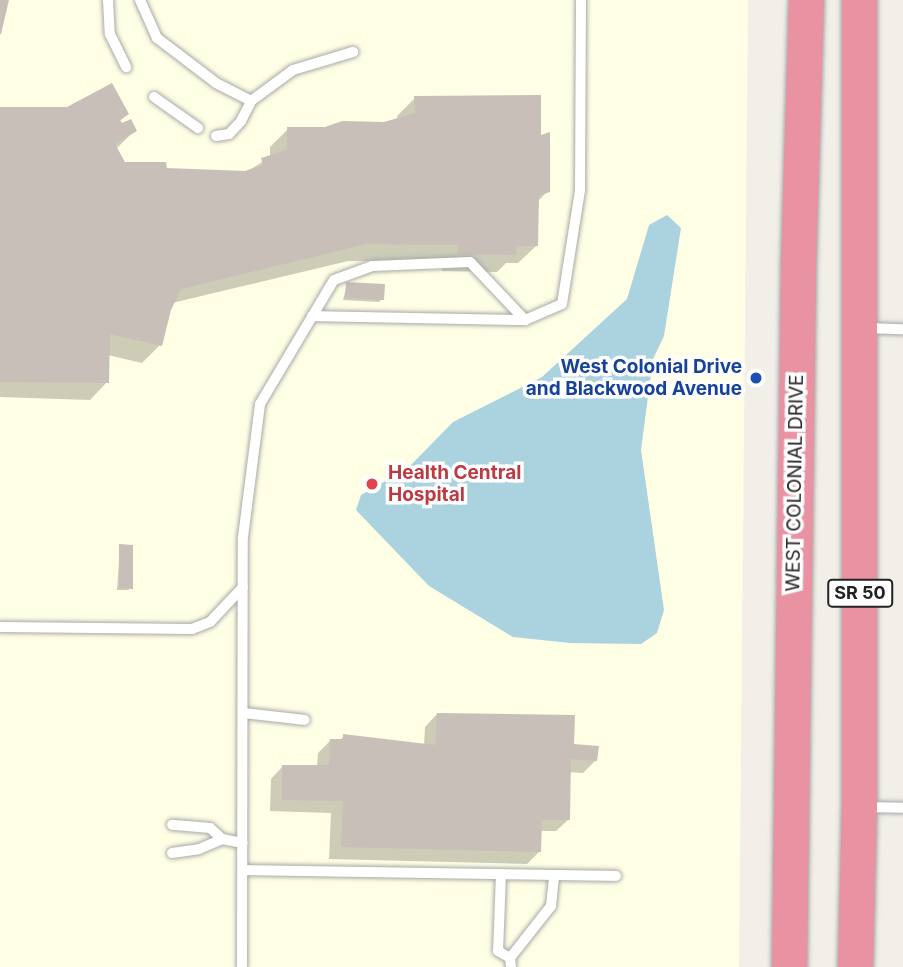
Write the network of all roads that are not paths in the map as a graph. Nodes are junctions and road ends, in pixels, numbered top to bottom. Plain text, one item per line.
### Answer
1 (108, 0) edge
2 (140, 0) edge
3 (581, 0) edge
4 (806, 0) edge
5 (859, 0) edge
6 (353, 52) dead end
7 (126, 67) dead end
8 (154, 97) dead end
9 (251, 101) junction
10 (198, 128) dead end
11 (216, 136) dead end
12 (312, 316) junction
13 (526, 320) junction
14 (861, 328) junction
15 (903, 329) edge
16 (243, 587) junction
17 (0, 627) edge
18 (244, 713) junction
19 (304, 720) dead end
20 (859, 806) junction
21 (903, 808) edge
22 (172, 825) dead end
23 (222, 839) junction
24 (243, 844) junction
25 (172, 853) dead end
26 (243, 870) junction
27 (501, 874) junction
28 (554, 875) junction
29 (616, 876) dead end
30 (510, 962) edge
31 (242, 967) edge
32 (789, 967) edge
33 (855, 967) edge

1 - 7 lane
2 - 9 lane
3 - 13 lane
4 - 32 highway, WEST COLONIAL DRIVE
5 - 14 highway, SR 50
6 - 9 lane
8 - 10 lane
9 - 11 lane
12 - 13 lane
12 - 13 lane
12 - 16 lane
14 - 15 lane
14 - 20 highway, SR 50
16 - 17 lane
16 - 18 lane
18 - 19 lane
18 - 24 lane
20 - 21 lane
20 - 33 highway, SR 50
22 - 23 lane
23 - 24 lane
23 - 25 lane
24 - 26 lane
26 - 27 lane
26 - 31 lane
27 - 28 lane
27 - 30 lane
28 - 29 lane
28 - 30 lane

